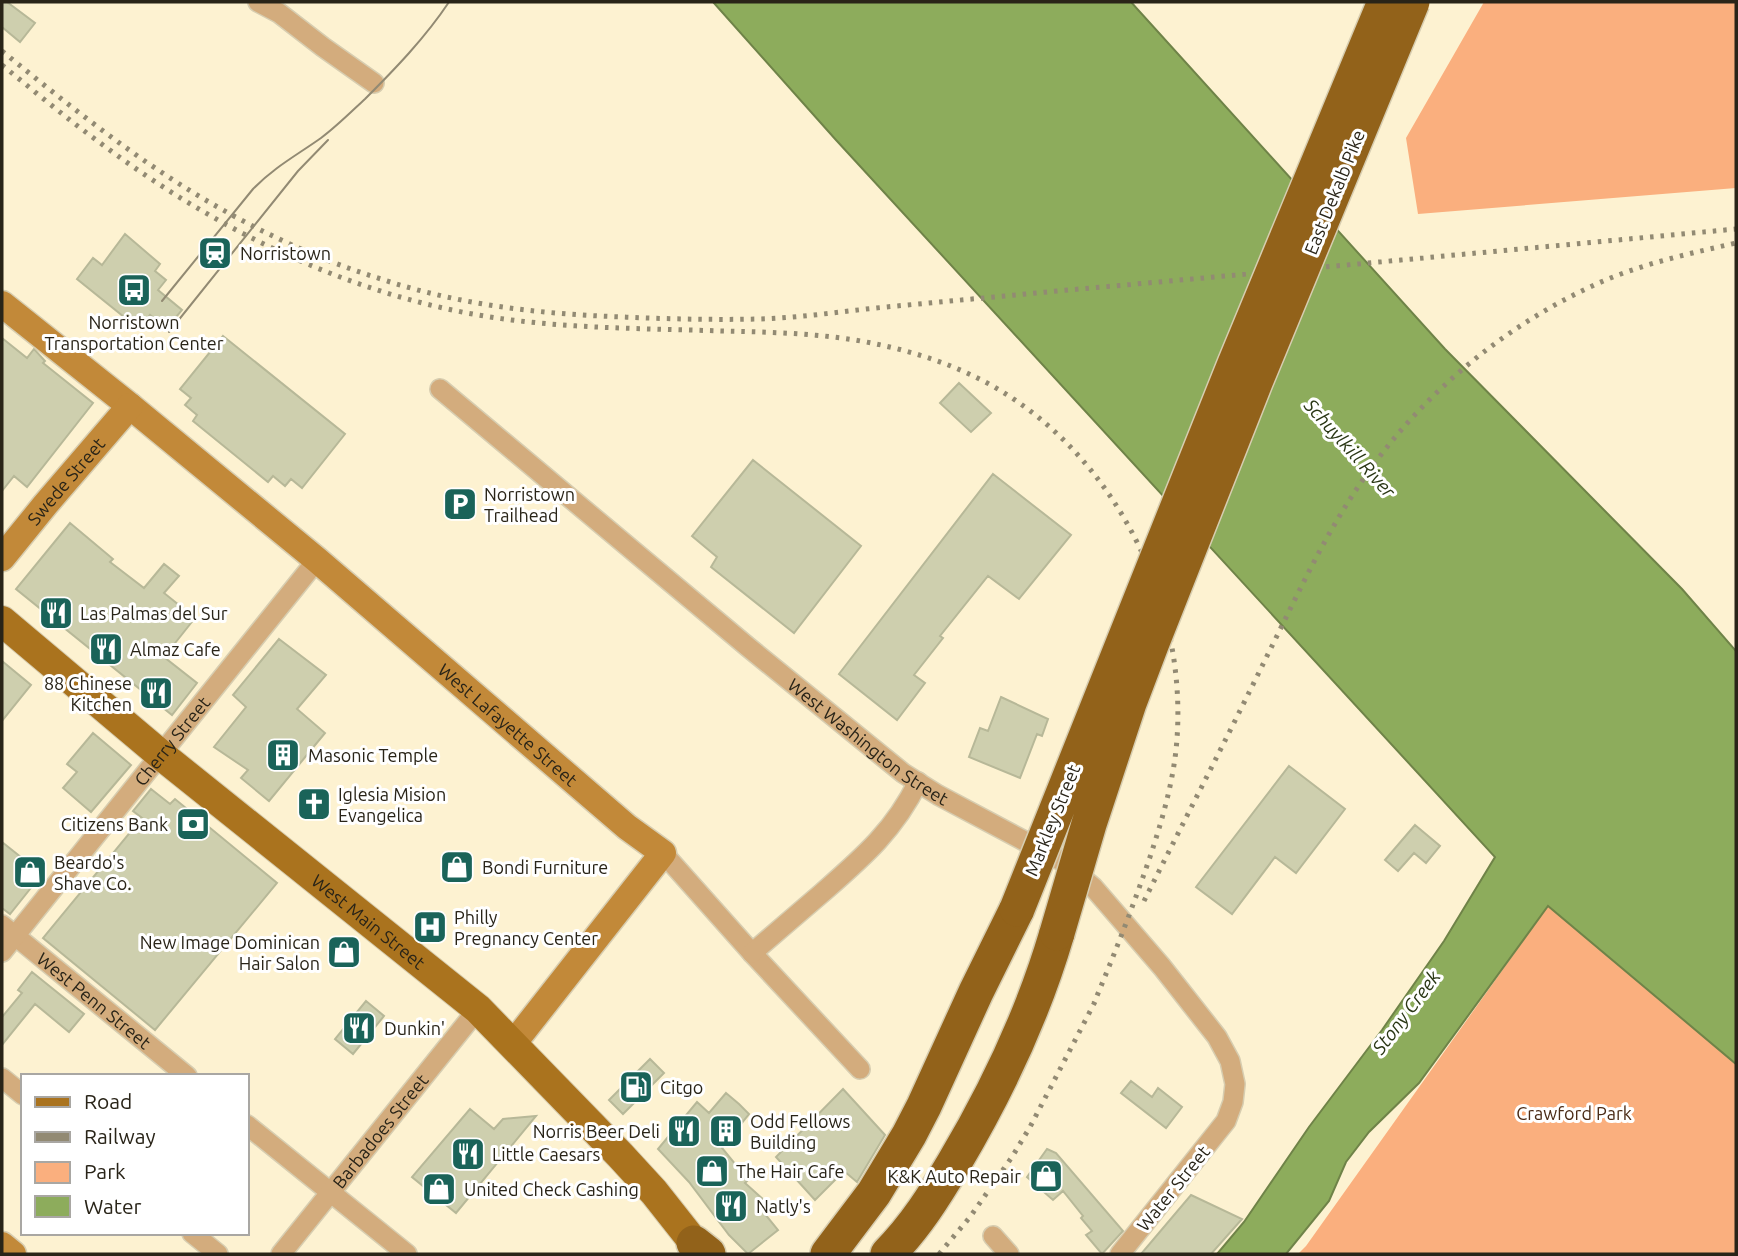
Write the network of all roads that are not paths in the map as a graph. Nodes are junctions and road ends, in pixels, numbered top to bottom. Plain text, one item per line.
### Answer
1 (258, 2) edge
2 (1385, 2) edge
3 (1412, 2) edge
4 (374, 83) dead end
5 (2, 304) edge
6 (1245, 373) junction
7 (440, 389) dead end
8 (130, 406) junction
9 (2, 558) edge
10 (317, 560) junction
11 (2, 621) edge
12 (162, 755) junction
13 (918, 782) junction
14 (663, 853) junction
15 (8, 931) edge
16 (2, 952) edge
17 (752, 953) junction
18 (478, 1009) junction
19 (513, 1044) junction
20 (860, 1069) dead end
21 (185, 1074) edge
22 (2, 1078) edge
23 (21, 1093) edge
24 (1226, 1121) joint
25 (248, 1126) edge
26 (331, 1194) junction
27 (194, 1235) edge
28 (993, 1236) dead end
29 (2, 1245) edge
30 (701, 1250) edge
31 (13, 1254) edge
32 (218, 1254) edge
33 (281, 1254) edge
34 (407, 1254) edge
35 (828, 1254) edge
36 (888, 1254) edge
37 (1009, 1254) edge
38 (1120, 1254) edge

1 - 4 street
2 - 6 highway, East Dekalb Pike, bridge
3 - 6 highway, East Dekalb Pike, bridge
5 - 8 street, West Lafayette Street
6 - 35 highway, Markley Street, bridge
6 - 36 highway, Markley Street, bridge
7 - 13 street, West Washington Street
8 - 9 street, Swede Street
8 - 10 street, West Lafayette Street
10 - 12 street, Cherry Street
10 - 14 street, West Lafayette Street
11 - 12 main road, West Main Street
12 - 15 street, Cherry Street
12 - 18 main road, West Main Street
13 - 17 street
13 - 24 street, West Washington Street
14 - 17 street, West Lafayette Street
14 - 19 street
15 - 16 street, Cherry Street
15 - 21 street, West Penn Street
17 - 20 street, West Lafayette Street
18 - 19 main road, West Main Street
18 - 26 street, Barbadoes Street
19 - 30 main road, West Main Street
22 - 23 street
24 - 38 street, Water Street
25 - 26 street
26 - 33 street, Barbadoes Street
26 - 34 street
27 - 32 street
28 - 37 street
29 - 31 street

